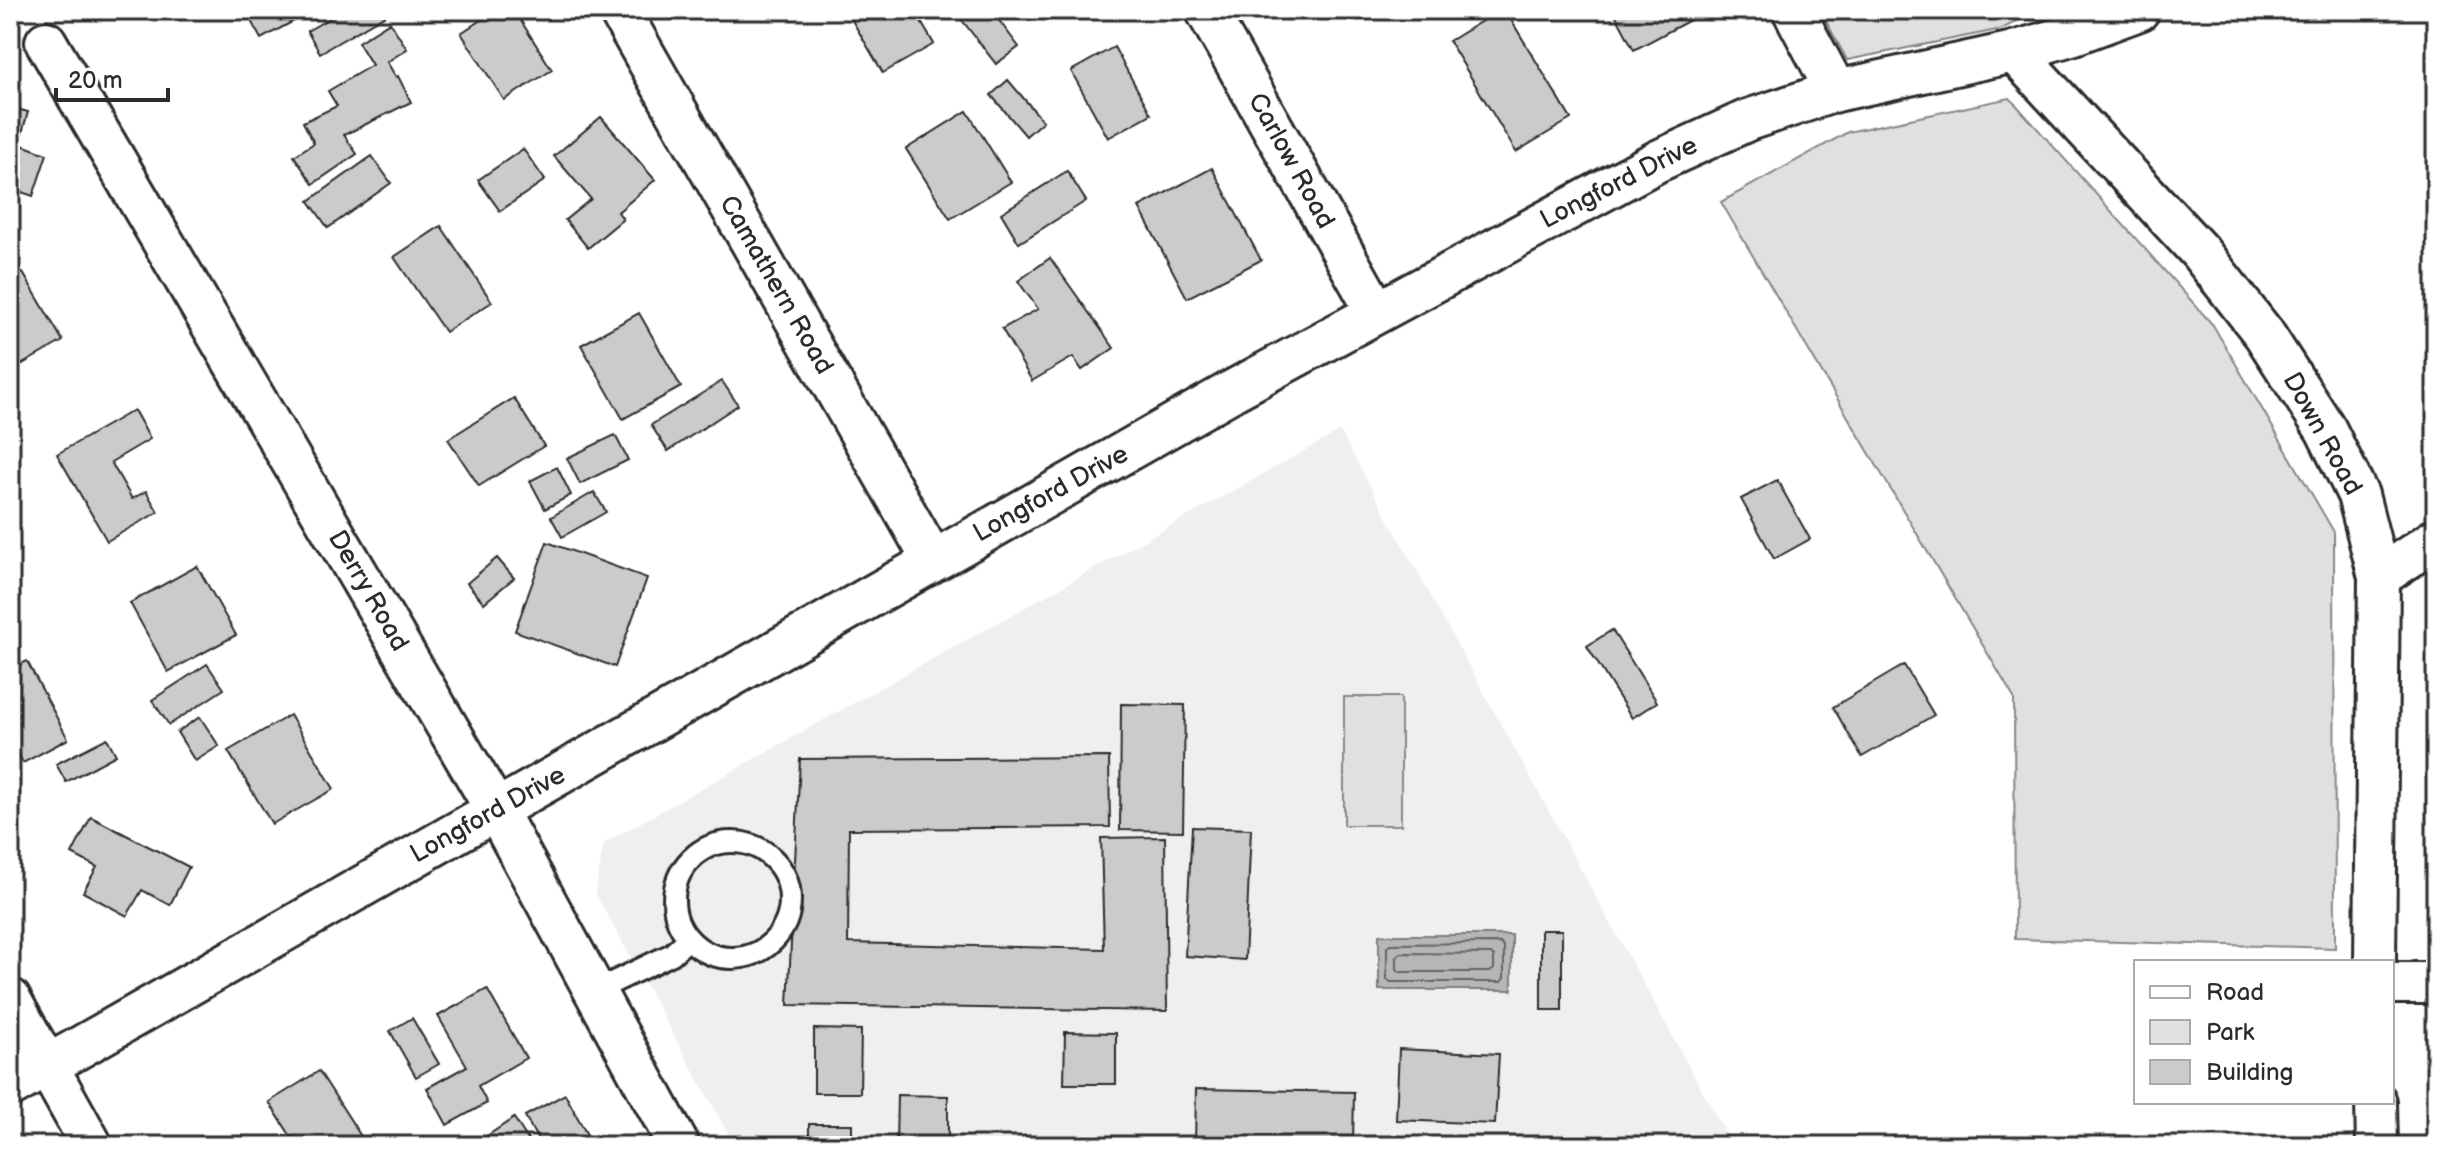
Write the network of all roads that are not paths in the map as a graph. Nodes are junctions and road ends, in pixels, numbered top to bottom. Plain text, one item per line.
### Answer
1 (619, 10) edge
2 (1206, 10) edge
3 (1793, 10) edge
4 (2139, 10) edge
5 (46, 42) dead end
6 (2014, 52) junction
7 (1836, 91) junction
8 (1376, 311) junction
9 (2436, 539) edge
10 (932, 559) junction
11 (2379, 577) junction
12 (496, 810) junction
13 (688, 939) junction
14 (2375, 960) edge
15 (2394, 983) edge
16 (2436, 983) edge
17 (595, 991) junction
18 (10, 999) edge
19 (49, 1065) junction
20 (10, 1087) edge
21 (2376, 1104) edge
22 (92, 1146) edge
23 (679, 1146) edge
24 (2377, 1146) edge

1 - 10 street, Camathern Road
2 - 8 street, Carlow Road
3 - 7 street
4 - 6 street, Longford Drive
5 - 12 street, Derry Road
6 - 7 street, Longford Drive
6 - 11 street, Down Road
7 - 8 street, Longford Drive
8 - 10 street, Longford Drive
9 - 11 street
10 - 12 street, Longford Drive
11 - 14 street, Down Road
12 - 17 street, Derry Road
12 - 19 street, Longford Drive
13 - 13 lane
13 - 17 lane
15 - 16 street
17 - 23 street, Derry Road
18 - 19 street
19 - 20 street, Longford Drive
19 - 22 street
21 - 24 street

